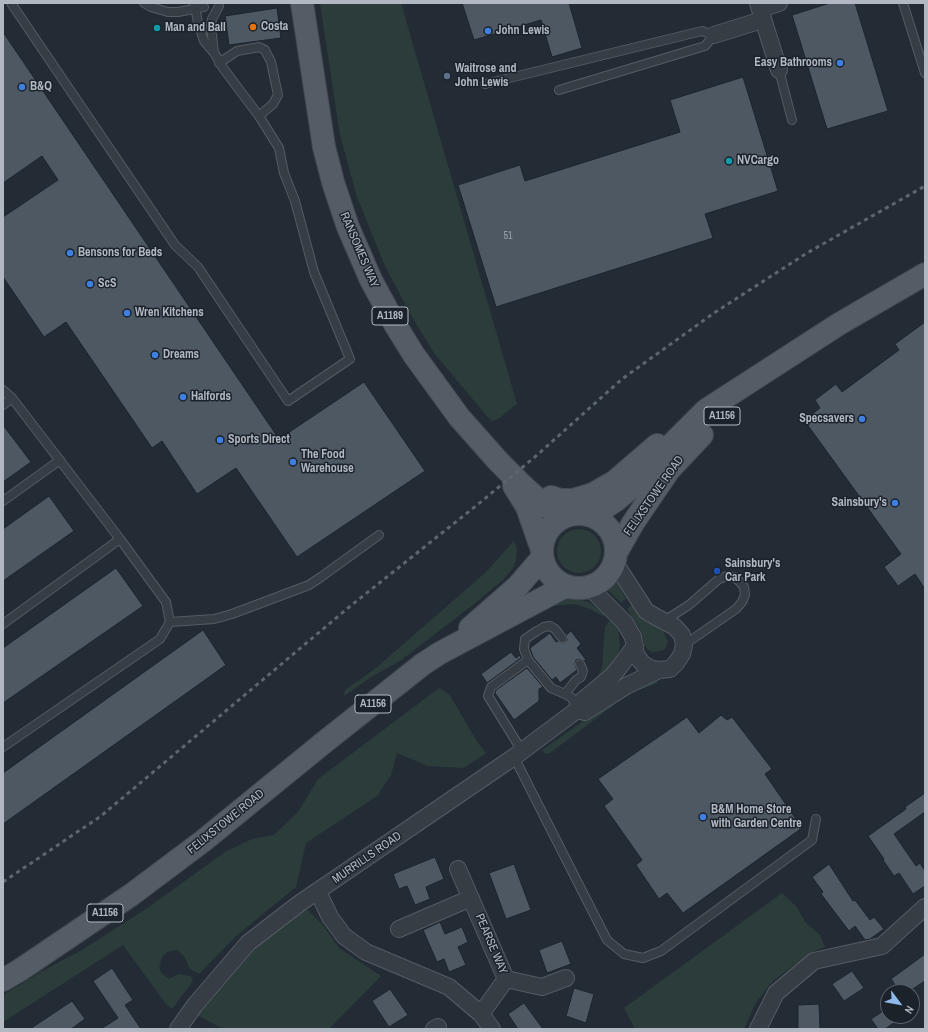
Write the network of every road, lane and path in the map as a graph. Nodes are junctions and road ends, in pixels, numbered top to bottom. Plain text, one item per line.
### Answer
1 (11, 3) edge
2 (144, 3) edge
3 (302, 3) edge
4 (779, 3) edge
5 (903, 3) edge
6 (222, 4) edge
7 (198, 5) edge
8 (760, 10) edge
9 (714, 35) junction
10 (214, 54) junction
11 (219, 62) junction
12 (779, 70) joint
13 (925, 73) edge
14 (485, 84) dead end
15 (560, 90) dead end
16 (259, 116) junction
17 (792, 120) dead end
18 (925, 274) edge
19 (804, 347) junction
20 (3, 390) edge
21 (12, 398) junction
22 (3, 405) edge
23 (706, 410) junction
24 (60, 460) junction
25 (498, 461) junction
26 (521, 484) junction
27 (3, 501) edge
28 (566, 516) junction
29 (592, 516) junction
30 (379, 535) dead end
31 (120, 539) junction
32 (542, 554) junction
33 (615, 558) junction
34 (566, 586) junction
35 (589, 587) junction
36 (664, 621) junction
37 (170, 622) junction
38 (3, 624) edge
39 (562, 638) dead end
40 (684, 645) junction
41 (635, 646) junction
42 (440, 653) junction
43 (528, 660) junction
44 (580, 664) dead end
45 (659, 670) junction
46 (566, 694) junction
47 (577, 710) junction
48 (3, 747) edge
49 (518, 754) junction
50 (816, 820) dead end
51 (458, 869) dead end
52 (318, 892) junction
53 (471, 898) junction
54 (925, 906) edge
55 (399, 929) dead end
56 (566, 978) dead end
57 (506, 979) junction
58 (3, 980) edge
59 (481, 1014) junction
60 (178, 1029) edge
61 (492, 1029) edge
62 (758, 1029) edge

1 - 16 lane
2 - 7 lane
3 - 25 main road, RANSOMES WAY / A1189
4 - 8 street
5 - 13 lane
6 - 7 lane
6 - 10 lane
7 - 10 lane
8 - 9 street
8 - 12 street
9 - 14 lane
9 - 15 lane
10 - 11 lane
11 - 16 lane
11 - 16 lane
12 - 17 lane
18 - 19 main road, FELIXSTOWE ROAD / A1156
19 - 23 main road, FELIXSTOWE ROAD / A1156
19 - 33 main road, FELIXSTOWE ROAD / A1156
20 - 21 lane
21 - 22 lane
21 - 24 lane
23 - 26 main road
23 - 29 main road, FELIXSTOWE ROAD / A1156
24 - 27 lane
24 - 31 lane
25 - 26 main road, RANSOMES WAY / A1189
25 - 32 main road, RANSOMES WAY / A1189
26 - 28 main road, RANSOMES WAY / A1189
28 - 29 main road
28 - 32 main road
29 - 33 main road
30 - 37 lane
31 - 37 lane
31 - 38 lane
32 - 34 main road
32 - 42 main road, FELIXSTOWE ROAD / A1156
33 - 35 main road
33 - 36 street
34 - 35 main road
34 - 42 main road, FELIXSTOWE ROAD / A1156
35 - 41 street
36 - 40 street
36 - 40 lane
37 - 48 lane
39 - 43 lane
40 - 45 street, MURRILLS ROAD
41 - 45 street
41 - 47 street, MURRILLS ROAD
42 - 58 main road, FELIXSTOWE ROAD / A1156
43 - 46 lane
43 - 49 lane
44 - 46 lane
45 - 47 street, MURRILLS ROAD
46 - 47 lane
47 - 49 street, MURRILLS ROAD
49 - 50 lane
49 - 52 street, MURRILLS ROAD
51 - 53 street, PEARSE WAY
52 - 59 street
52 - 60 street, MURRILLS ROAD
53 - 55 street
53 - 57 street, PEARSE WAY
54 - 62 street
56 - 57 street
57 - 59 street, PEARSE WAY
59 - 61 street

